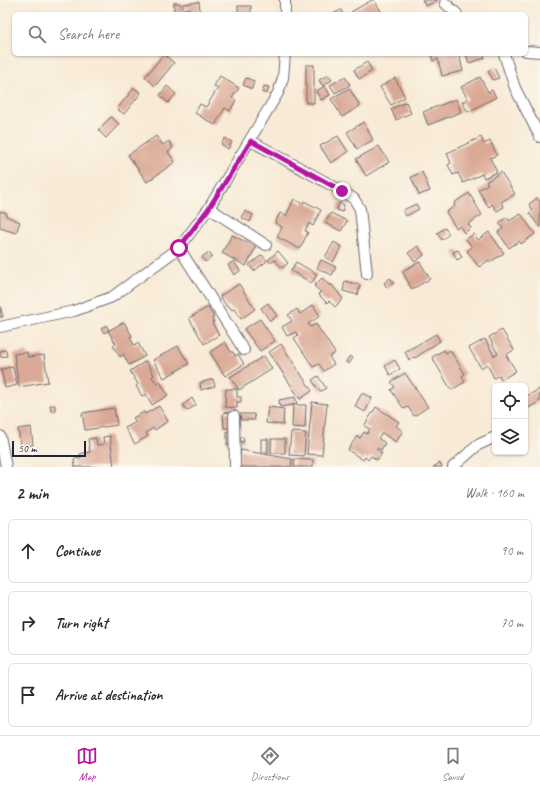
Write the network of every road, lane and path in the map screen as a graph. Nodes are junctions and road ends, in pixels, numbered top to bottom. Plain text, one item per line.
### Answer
1 (285, 0) edge
2 (445, 3) dead end
3 (285, 12) edge
4 (455, 12) edge
5 (528, 50) edge
6 (540, 52) edge
7 (285, 56) edge
8 (505, 56) edge
9 (540, 137) edge
10 (251, 141) junction
11 (209, 208) junction
12 (266, 245) dead end
13 (179, 248) junction
14 (367, 274) dead end
15 (0, 327) edge
16 (244, 350) dead end
17 (234, 416) dead end
18 (0, 436) edge
19 (492, 438) edge
20 (6, 467) edge
21 (235, 467) edge
22 (453, 467) edge

1 - 3 street
2 - 4 street
5 - 6 street
7 - 10 street
8 - 9 street
10 - 11 street
10 - 14 street
11 - 12 street
11 - 13 street
13 - 15 street
13 - 16 street
17 - 21 street
18 - 20 street
19 - 22 street

